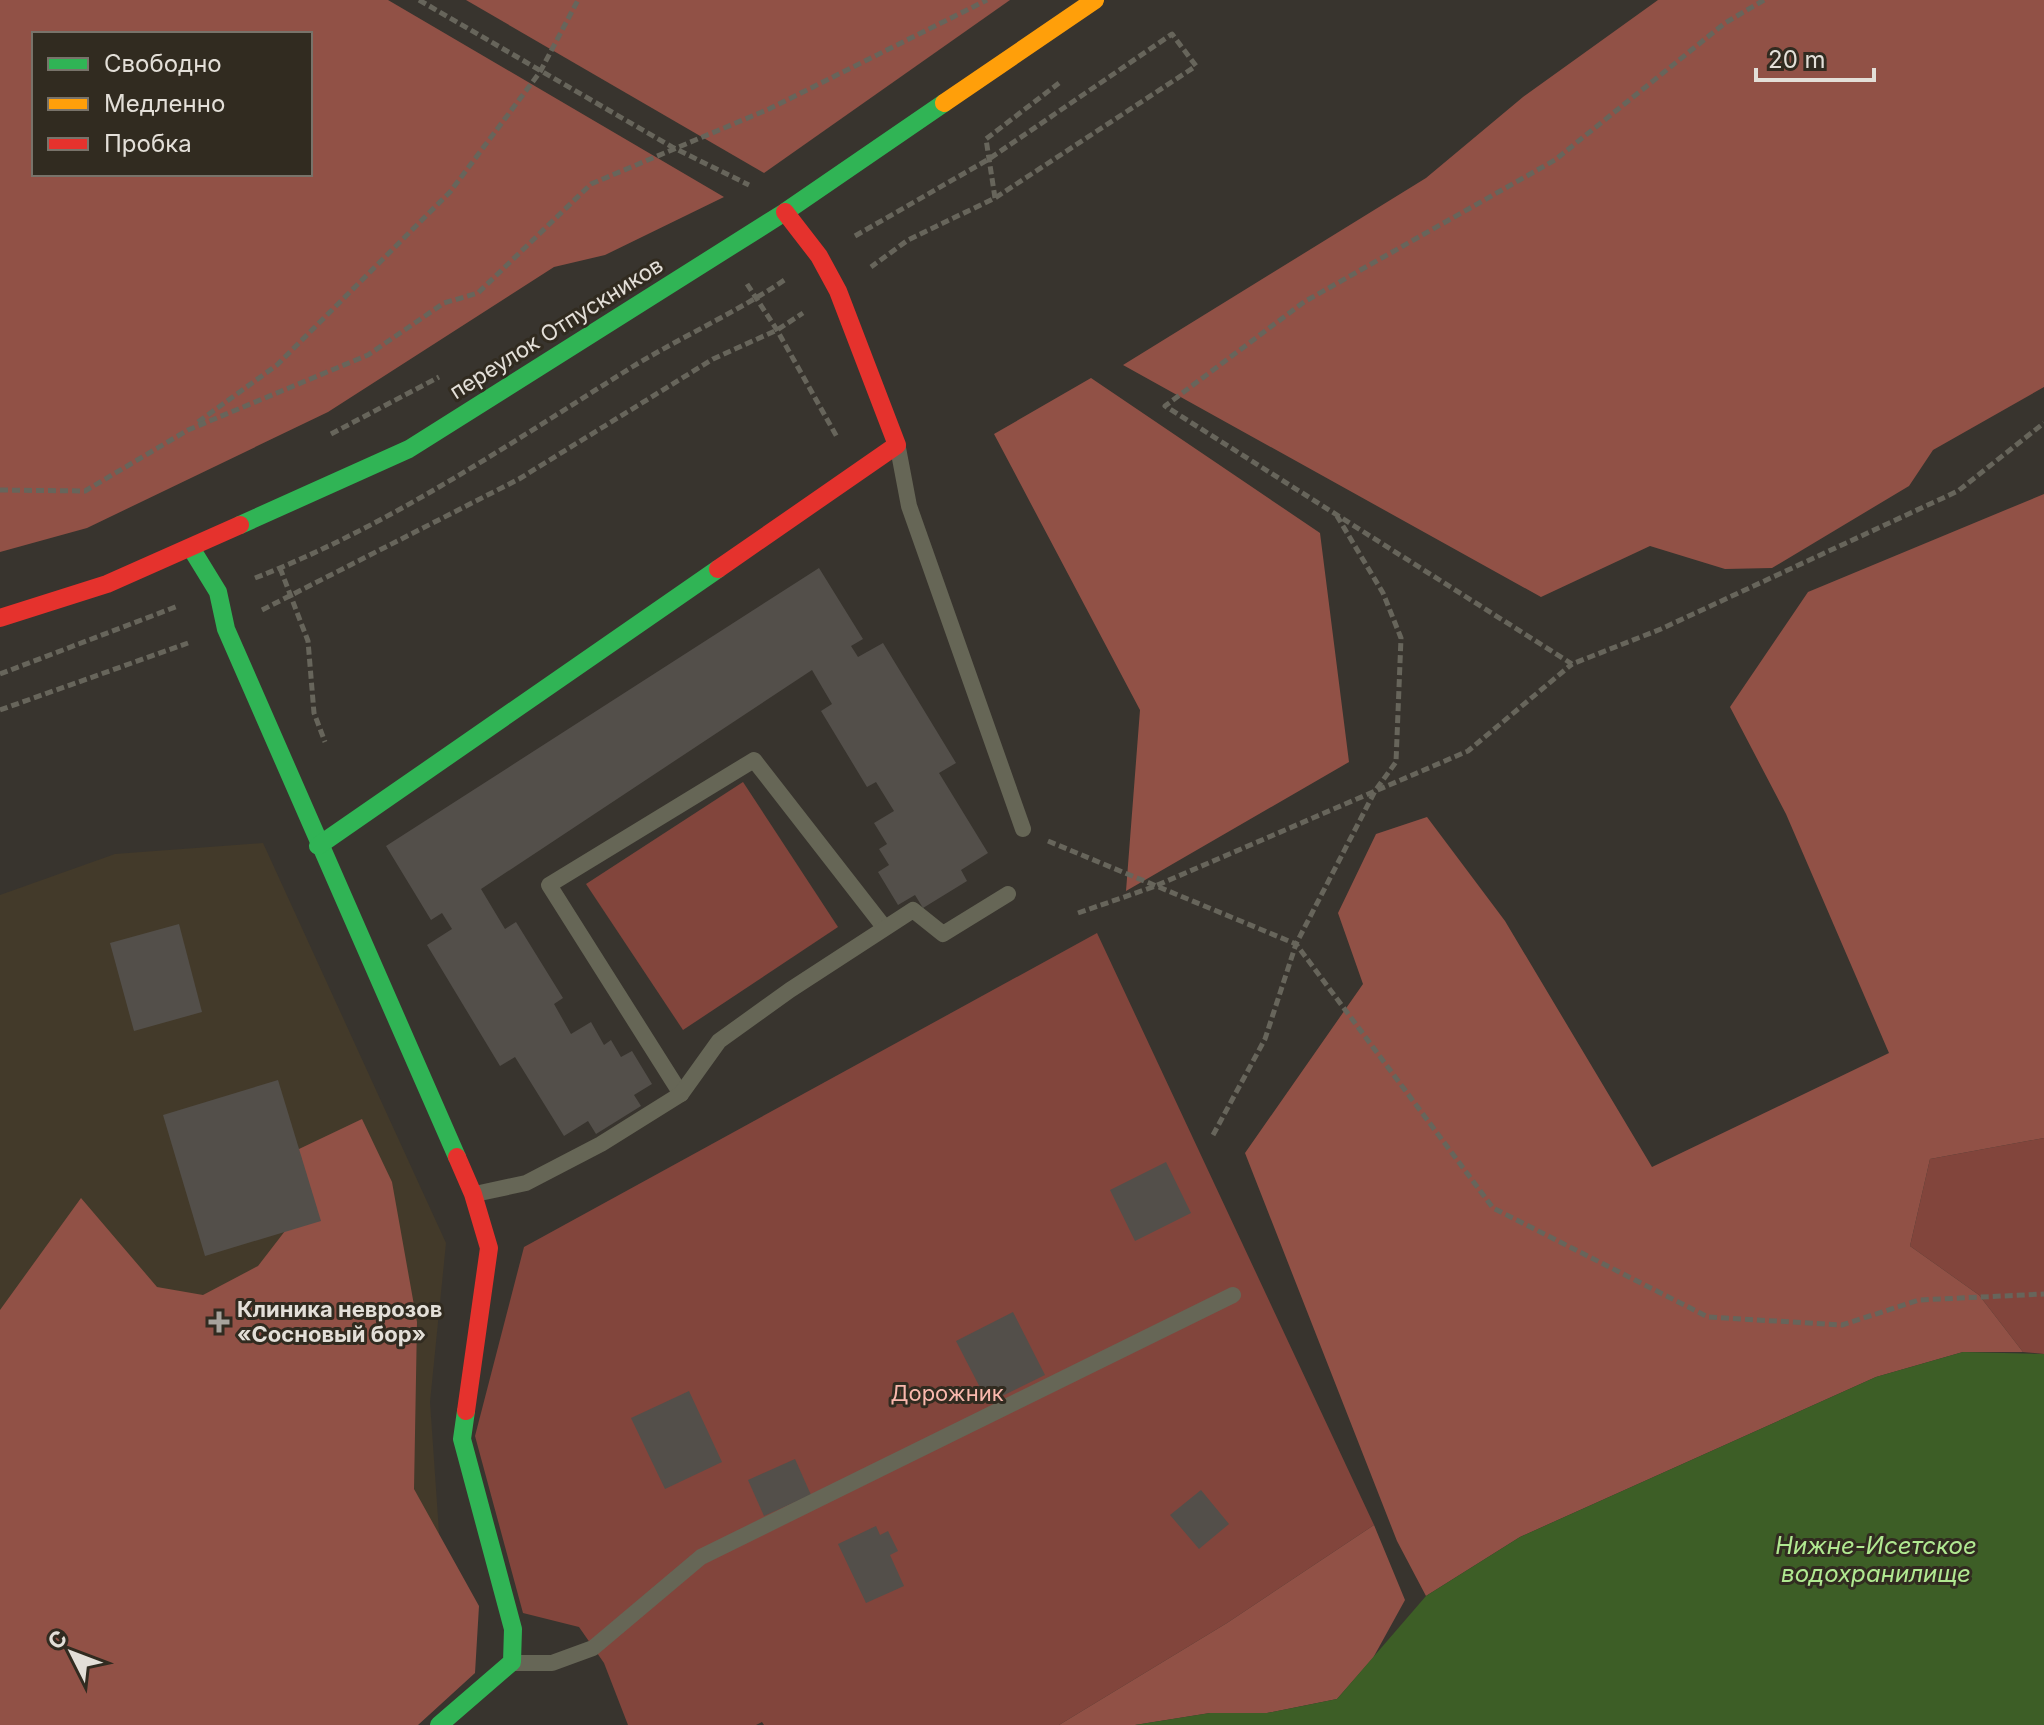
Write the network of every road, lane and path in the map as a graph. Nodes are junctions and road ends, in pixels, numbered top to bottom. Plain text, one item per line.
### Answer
1 (419, 0) edge
2 (578, 0) edge
3 (987, 0) edge
4 (1095, 0) edge
5 (1764, 0) edge
6 (1196, 66) dead end
7 (540, 72) junction
8 (1059, 83) dead end
9 (672, 147) junction
10 (742, 196) dead end
11 (995, 198) junction
12 (785, 212) junction
13 (728, 249) junction
14 (838, 291) junction
15 (777, 330) junction
16 (451, 369) dead end
17 (2044, 423) edge
18 (188, 430) junction
19 (326, 437) dead end
20 (897, 445) junction
21 (857, 473) junction
22 (2, 490) edge
23 (1336, 514) junction
24 (191, 548) junction
25 (280, 568) dead end
26 (290, 596) junction
27 (0, 618) edge
28 (226, 629) junction
29 (1572, 664) junction
30 (0, 710) edge
31 (329, 754) dead end
32 (1375, 791) junction
33 (1023, 829) joint
34 (318, 846) junction
35 (1153, 887) junction
36 (1008, 894) dead end
37 (1078, 913) dead end
38 (884, 927) junction
39 (1296, 944) junction
40 (681, 1094) junction
41 (1213, 1135) dead end
42 (473, 1194) junction
43 (2044, 1294) edge
44 (1233, 1295) dead end
45 (512, 1662) junction
46 (439, 1725) edge

1 - 7 path
2 - 7 path
3 - 9 path
4 - 12 street, переулок Отпускников
5 - 23 path
6 - 11 path
7 - 9 path
7 - 18 path
8 - 11 path
9 - 10 path
9 - 18 path
11 - 14 path
12 - 13 street, переулок Отпускников
12 - 14 street
13 - 15 path
13 - 24 street, переулок Отпускников
14 - 15 path
14 - 20 street
15 - 21 path
15 - 26 path
16 - 19 path
17 - 29 path
18 - 22 path
20 - 21 street
20 - 33 lane
21 - 34 street
23 - 29 path
23 - 32 path
24 - 27 street, переулок Отпускников
24 - 28 street
25 - 26 path
26 - 28 path
26 - 31 path
28 - 30 path
28 - 34 street
29 - 32 path
32 - 35 path
32 - 39 path
33 - 35 path
34 - 42 street
35 - 37 path
35 - 39 path
36 - 38 lane
38 - 40 lane
38 - 40 lane
39 - 41 path
39 - 43 path
40 - 42 lane
42 - 45 street
44 - 45 lane
45 - 46 street

